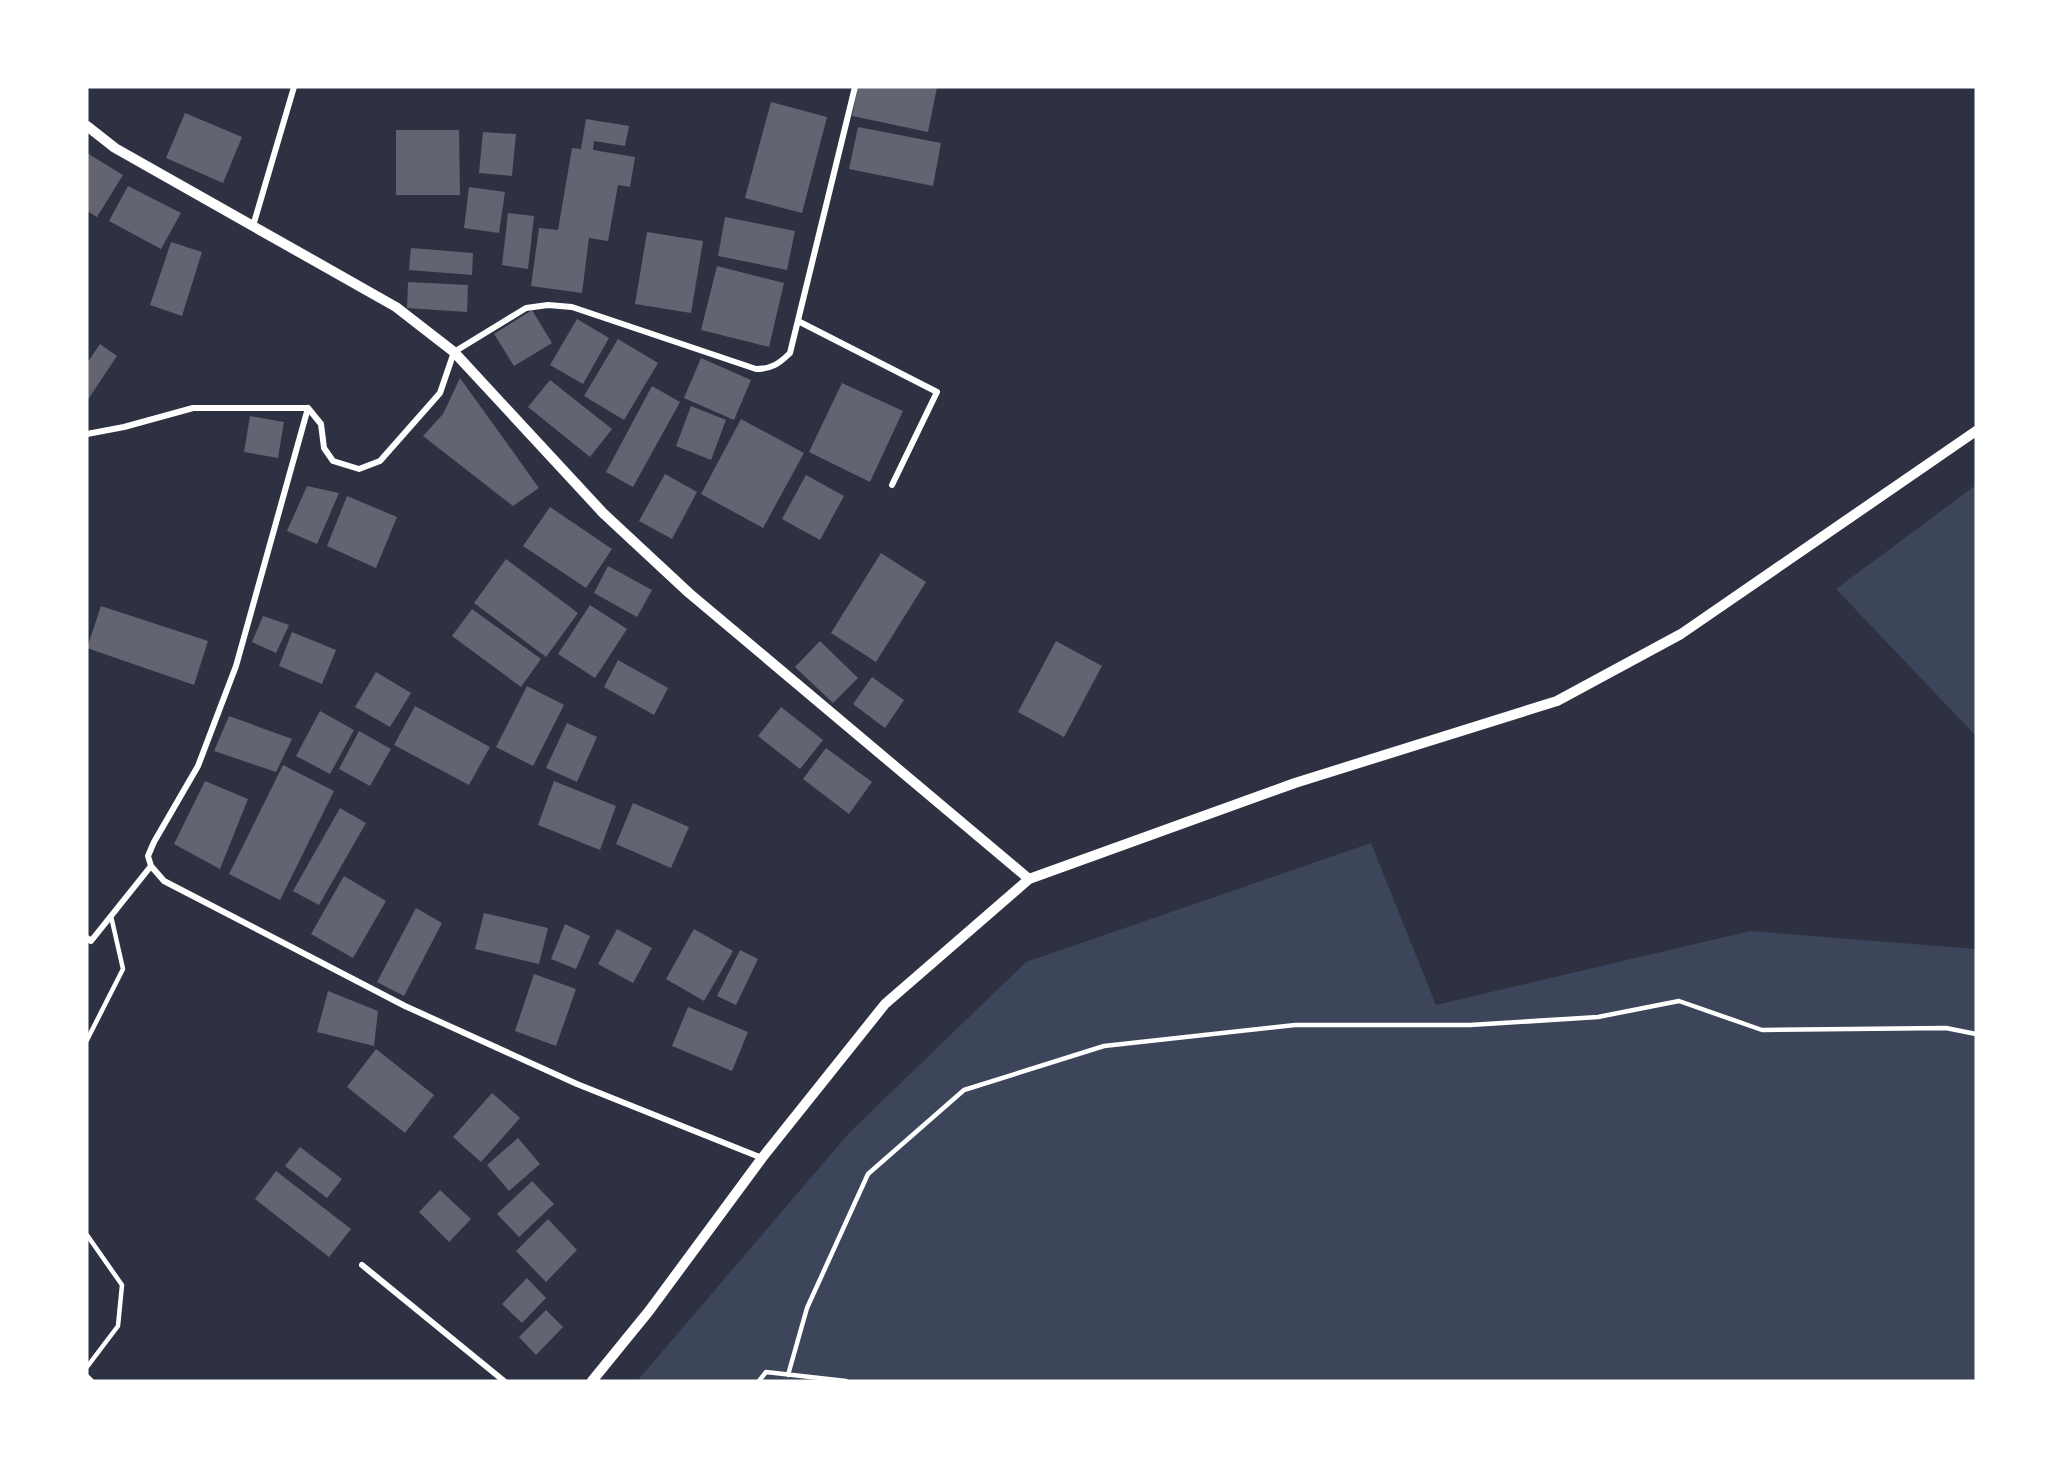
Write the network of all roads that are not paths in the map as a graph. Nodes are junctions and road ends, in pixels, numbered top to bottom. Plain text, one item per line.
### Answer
1 (294, 87) edge
2 (855, 87) edge
3 (87, 126) edge
4 (253, 226) junction
5 (798, 321) junction
6 (454, 352) junction
7 (308, 408) junction
8 (1976, 431) edge
9 (87, 434) edge
10 (892, 485) dead end
11 (151, 866) junction
12 (1029, 879) junction
13 (111, 916) junction
14 (87, 938) edge
15 (1976, 1034) edge
16 (87, 1040) edge
17 (762, 1158) junction
18 (87, 1235) edge
19 (362, 1265) dead end
20 (87, 1367) edge
21 (788, 1375) junction
22 (87, 1377) edge
23 (91, 1381) edge
24 (504, 1381) edge
25 (592, 1381) edge
26 (759, 1381) edge
27 (846, 1381) edge

1 - 4 street
2 - 5 street
3 - 4 street
4 - 6 street
5 - 6 street
5 - 10 street
6 - 7 street
6 - 12 street
7 - 9 street
7 - 11 street
8 - 12 street
11 - 13 street
11 - 17 street
12 - 17 street
13 - 14 street
13 - 16 lane
15 - 21 lane
17 - 25 street
18 - 20 lane
19 - 24 street
21 - 26 lane
21 - 27 lane
22 - 23 street

